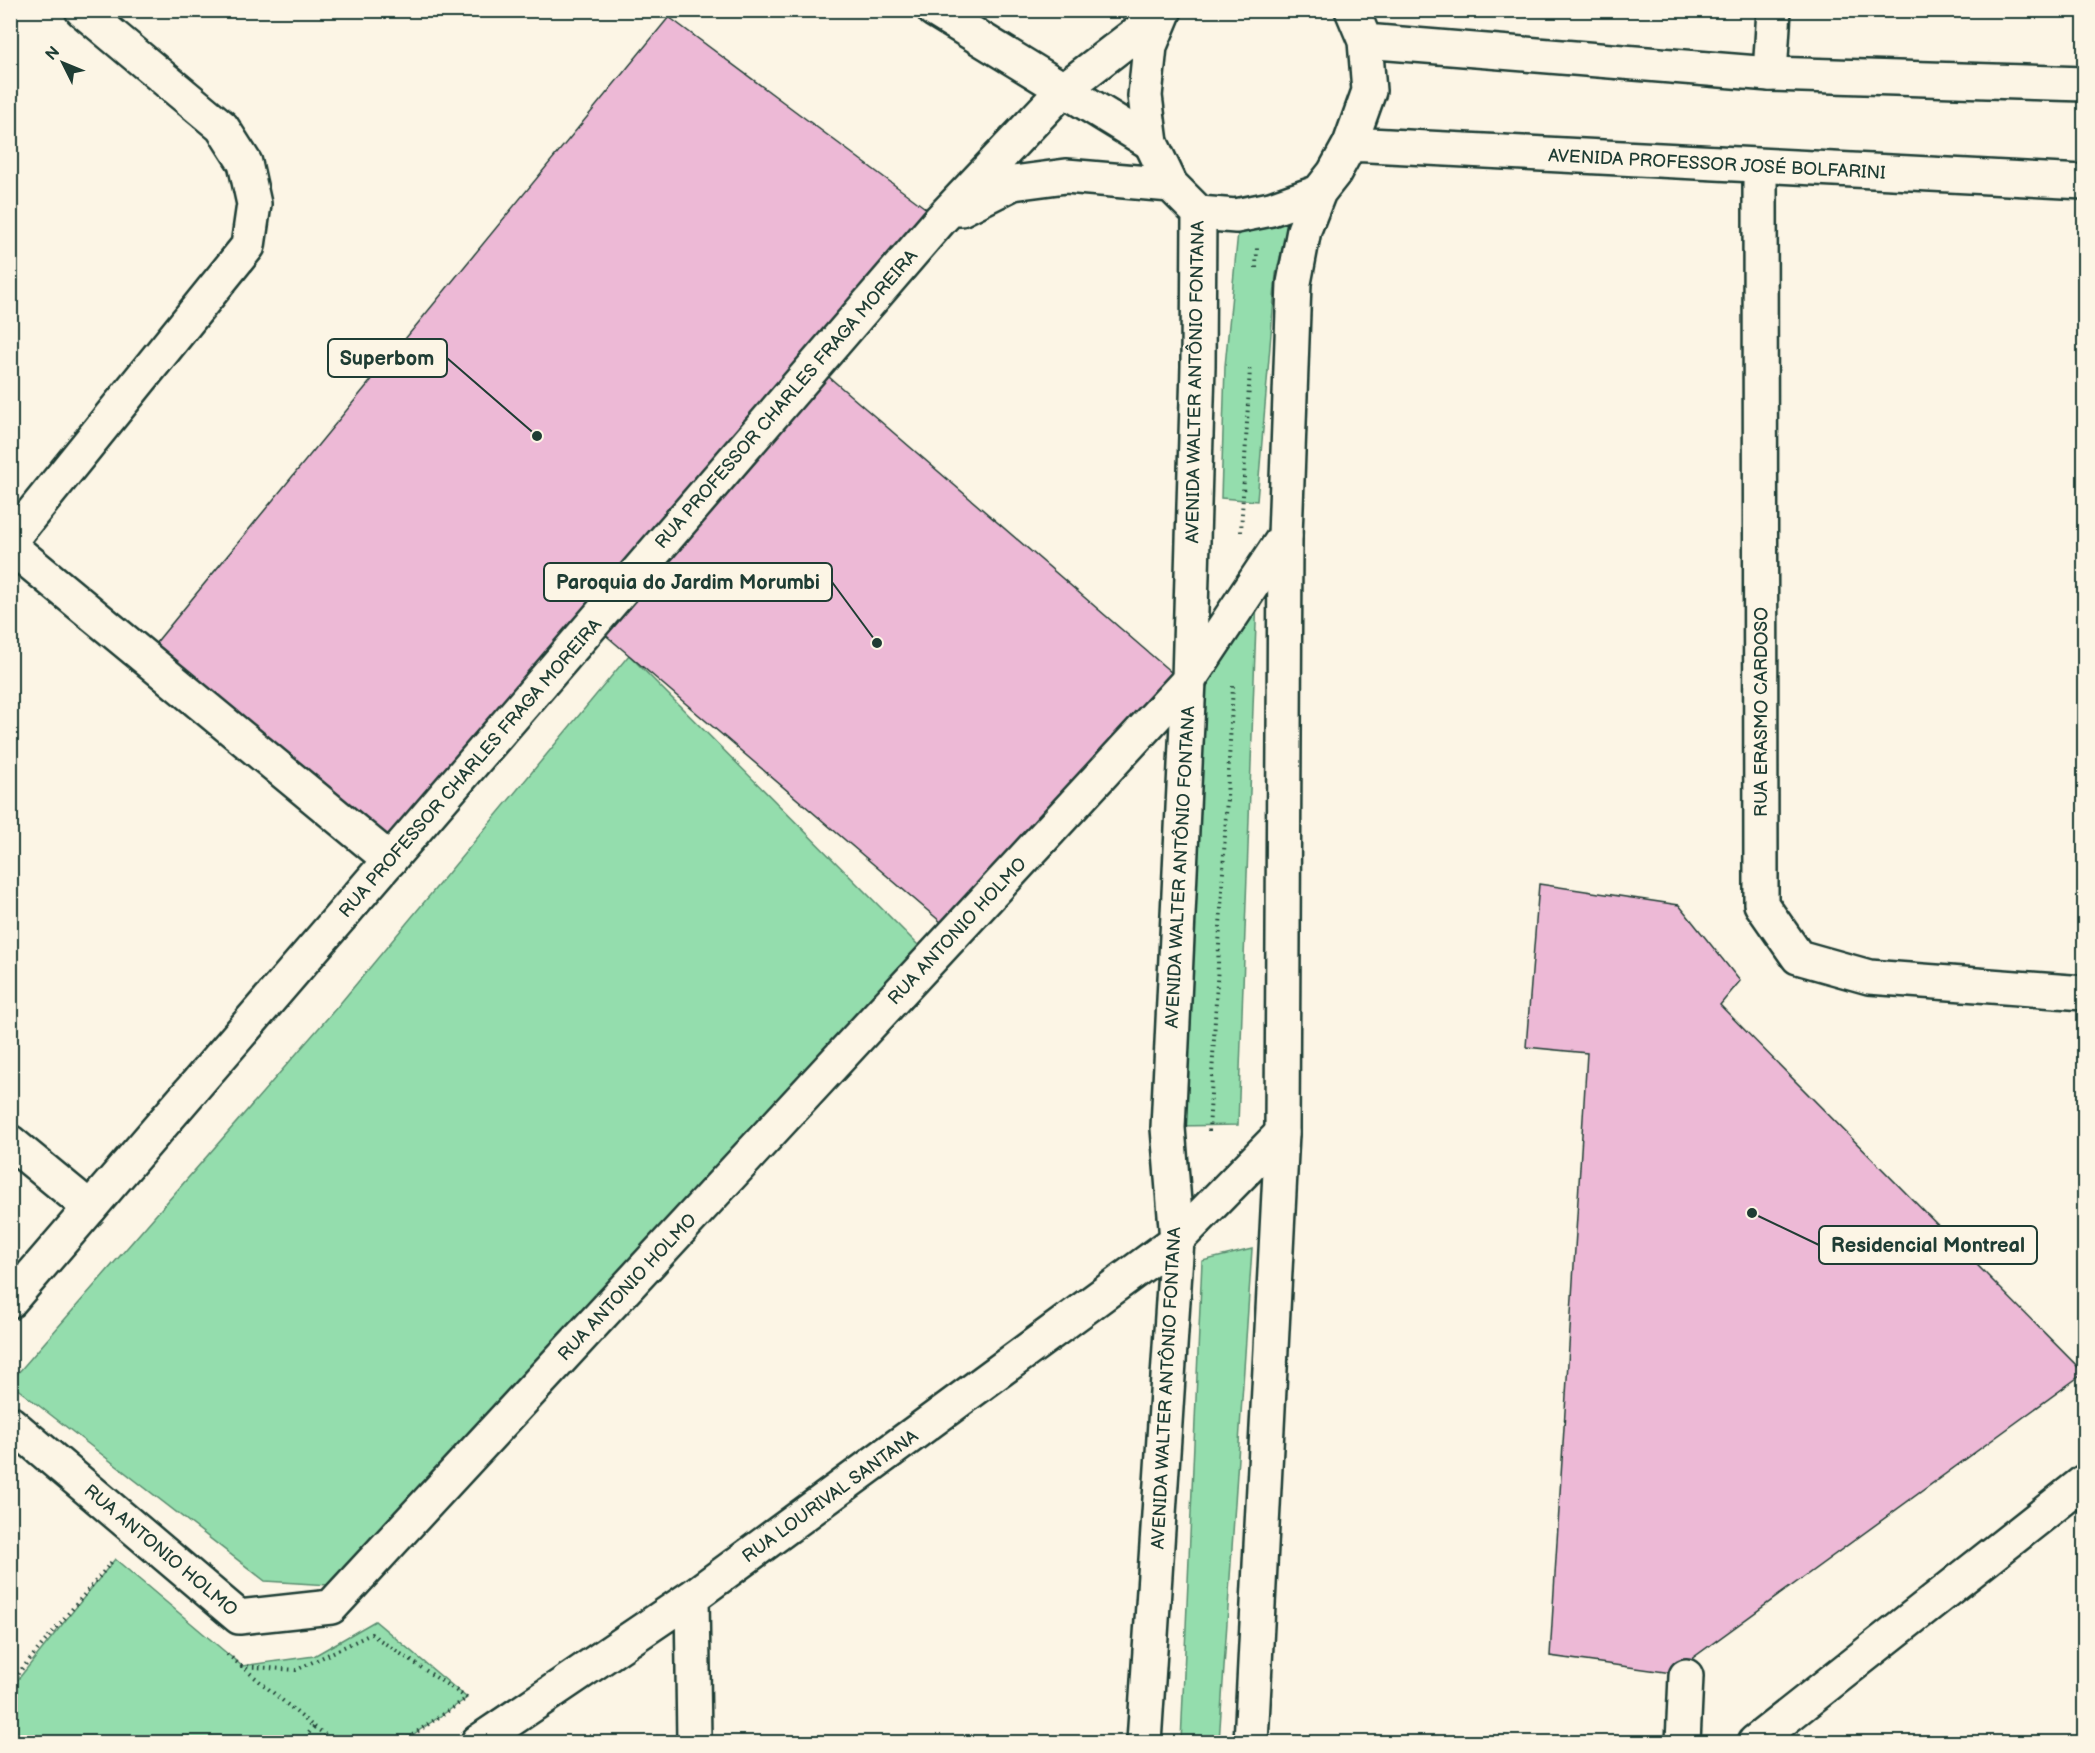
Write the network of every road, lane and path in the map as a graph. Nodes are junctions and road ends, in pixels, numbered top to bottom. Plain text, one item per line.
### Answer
1 (82, 10) edge
2 (934, 10) edge
3 (1352, 10) edge
4 (1774, 10) edge
5 (1164, 11) edge
6 (1365, 41) junction
7 (1770, 74) junction
8 (2085, 84) edge
9 (1063, 90) junction
10 (1152, 143) junction
11 (1350, 144) junction
12 (1760, 166) junction
13 (2085, 182) edge
14 (1171, 185) junction
15 (1319, 192) junction
16 (1199, 213) junction
17 (940, 219) junction
18 (1257, 237) dead end
19 (1256, 273) dead end
20 (1251, 357) dead end
21 (1241, 536) dead end
22 (1285, 536) junction
23 (10, 543) edge
24 (1233, 679) dead end
25 (1189, 680) junction
26 (390, 860) junction
27 (2085, 993) edge
28 (1282, 1133) junction
29 (1208, 1141) dead end
30 (10, 1142) edge
31 (90, 1209) junction
32 (1177, 1240) junction
33 (10, 1301) edge
34 (10, 1423) edge
35 (2085, 1482) edge
36 (115, 1559) dead end
37 (692, 1597) junction
38 (1686, 1677) dead end
39 (10, 1683) edge
40 (314, 1727) junction
41 (301, 1743) edge
42 (336, 1743) edge
43 (402, 1743) edge
44 (478, 1743) edge
45 (694, 1743) edge
46 (1144, 1743) edge
47 (1251, 1743) edge
48 (1683, 1743) edge
49 (1755, 1743) edge

1 - 23 street
2 - 9 street
3 - 6 street
4 - 7 street
5 - 9 street, RUA PROFESSOR CHARLES FRAGA MOREIRA
5 - 10 street, AVENIDA WALTER ANTÔNIO FONTANA
6 - 7 street
6 - 11 street
7 - 8 street
9 - 10 street
9 - 17 street, RUA PROFESSOR CHARLES FRAGA MOREIRA
10 - 14 street, AVENIDA WALTER ANTÔNIO FONTANA
11 - 12 street, AVENIDA PROFESSOR JOSÉ BOLFARINI
11 - 15 street
12 - 13 street, AVENIDA PROFESSOR JOSÉ BOLFARINI
12 - 27 street, RUA ERASMO CARDOSO
14 - 16 street, AVENIDA WALTER ANTÔNIO FONTANA
14 - 17 street
15 - 16 street
15 - 22 street
16 - 25 street, AVENIDA WALTER ANTÔNIO FONTANA
17 - 26 street, RUA PROFESSOR CHARLES FRAGA MOREIRA
18 - 19 path
20 - 21 path
22 - 25 street, RUA ANTONIO HOLMO
22 - 28 street
23 - 26 street
24 - 29 path
25 - 32 street, AVENIDA WALTER ANTÔNIO FONTANA
25 - 34 street, RUA ANTONIO HOLMO
26 - 31 street, RUA PROFESSOR CHARLES FRAGA MOREIRA
28 - 32 street, RUA LOURIVAL SANTANA
28 - 47 street
30 - 31 street
31 - 33 street, RUA PROFESSOR CHARLES FRAGA MOREIRA
32 - 37 street, RUA LOURIVAL SANTANA
32 - 46 street, AVENIDA WALTER ANTÔNIO FONTANA
35 - 49 street
36 - 39 path
37 - 44 street, RUA LOURIVAL SANTANA
37 - 45 street
38 - 48 street
40 - 41 path
40 - 42 path
40 - 43 path

